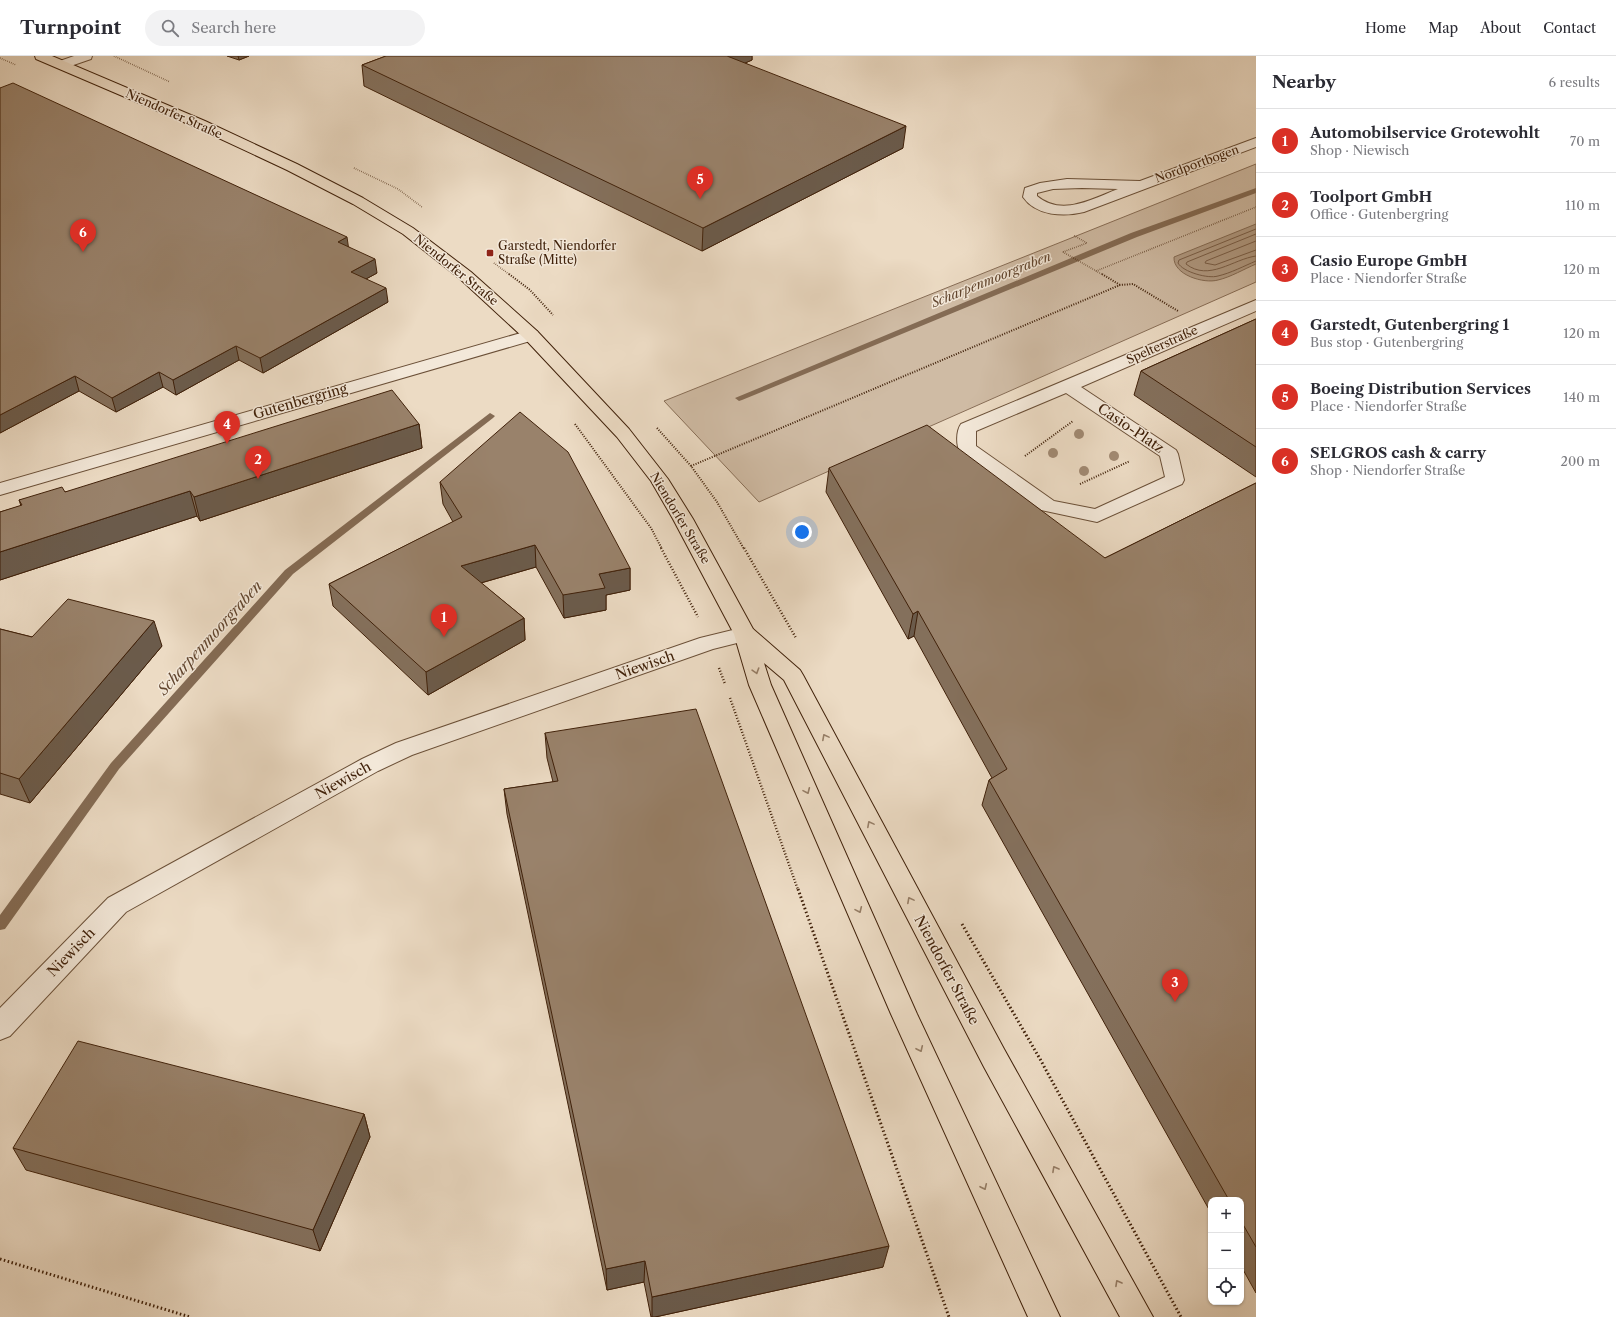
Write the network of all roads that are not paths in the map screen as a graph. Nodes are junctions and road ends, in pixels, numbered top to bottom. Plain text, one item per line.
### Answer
1 (41, 56) edge
2 (86, 56) edge
3 (62, 65) junction
4 (1256, 142) edge
5 (1138, 185) junction
6 (1256, 305) edge
7 (531, 335) junction
8 (1068, 386) junction
9 (0, 489) edge
10 (745, 634) junction
11 (0, 1028) edge
12 (1044, 1317) edge
13 (1137, 1317) edge

1 - 3 main road, Niendorfer Straße
2 - 3 street
3 - 7 main road, Niendorfer Straße
4 - 5 street, Nordportbogen
5 - 5 street, Nordportbogen
6 - 8 street, Spelterstraße
7 - 9 street, Gutenbergring
7 - 10 main road, Niendorfer Straße
8 - 8 street, Casio-Platz
10 - 11 street, Niewisch
10 -> 12 main road, Niendorfer Straße
13 -> 10 main road, Niendorfer Straße

